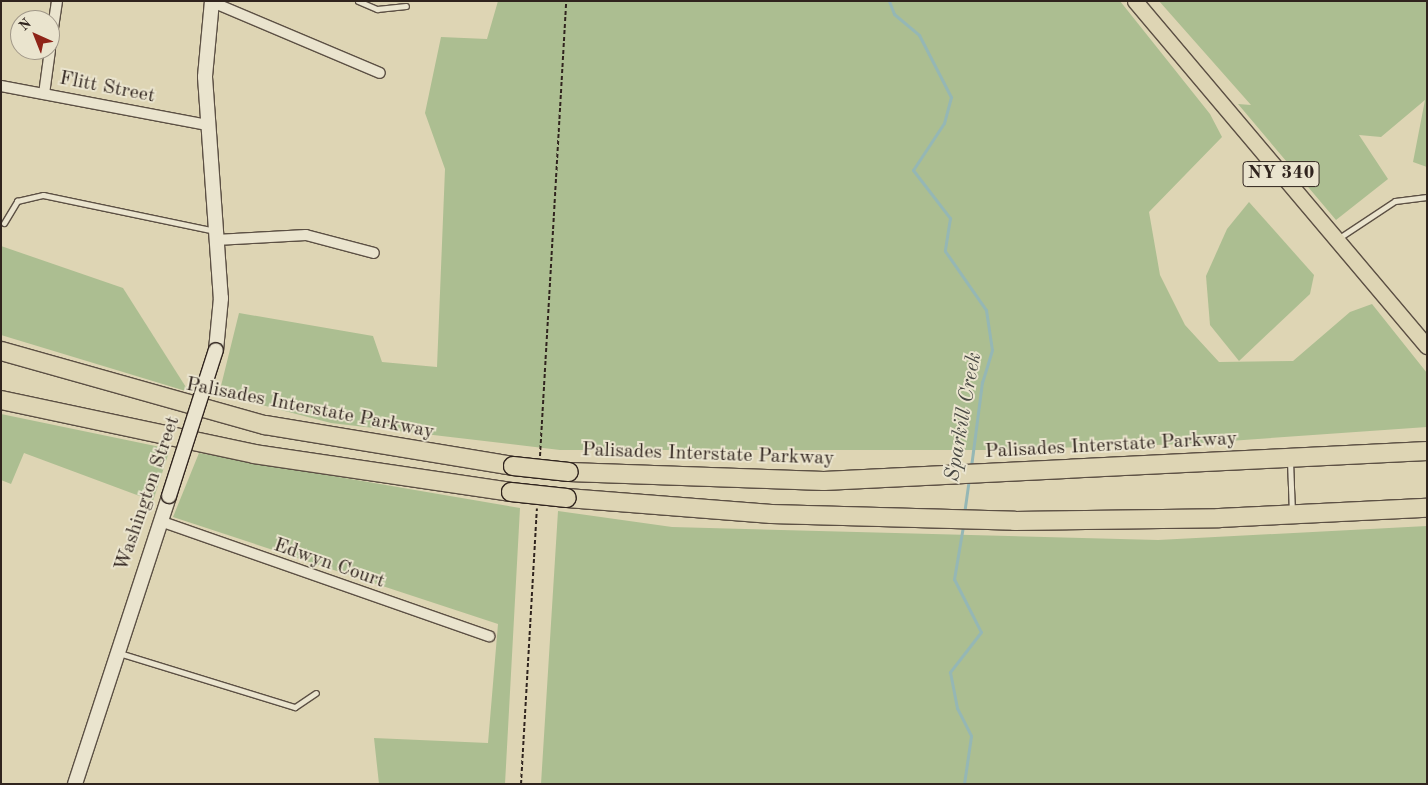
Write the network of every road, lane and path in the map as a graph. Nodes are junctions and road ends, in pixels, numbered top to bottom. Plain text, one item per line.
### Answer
1 (358, 1) edge
2 (566, 1) edge
3 (1135, 1) edge
4 (212, 2) edge
5 (406, 6) dead end
6 (49, 60) edge
7 (380, 73) dead end
8 (1, 86) edge
9 (44, 94) junction
10 (207, 125) junction
11 (1427, 197) edge
12 (4, 223) dead end
13 (216, 235) junction
14 (1336, 240) junction
15 (374, 253) dead end
16 (1426, 344) edge
17 (1, 353) edge
18 (1, 400) edge
19 (1427, 451) edge
20 (1290, 458) junction
21 (540, 465) dead end
22 (537, 505) dead end
23 (1427, 508) edge
24 (1292, 515) junction
25 (160, 521) junction
26 (489, 636) dead end
27 (116, 652) junction
28 (316, 694) dead end
29 (75, 784) edge
30 (522, 784) edge

1 - 5 lane
2 - 21 path
3 - 14 main road, NY 340
4 - 7 street
4 - 10 main road, Washington Street
6 - 9 street
8 - 9 street, Flitt Street
9 - 10 street, Flitt Street
10 - 13 main road, Washington Street
11 - 14 lane
12 - 13 lane
13 - 15 street
13 - 25 main road, Washington Street, bridge
14 - 16 main road, NY 340
17 - 20 highway, Palisades Interstate Parkway, bridge
18 - 24 highway, bridge
19 - 20 highway, Palisades Interstate Parkway
20 - 24 lane
22 - 30 path
23 - 24 highway
25 - 26 street, Edwyn Court
25 - 27 main road, Washington Street
27 - 28 lane
27 - 29 main road, Washington Street

